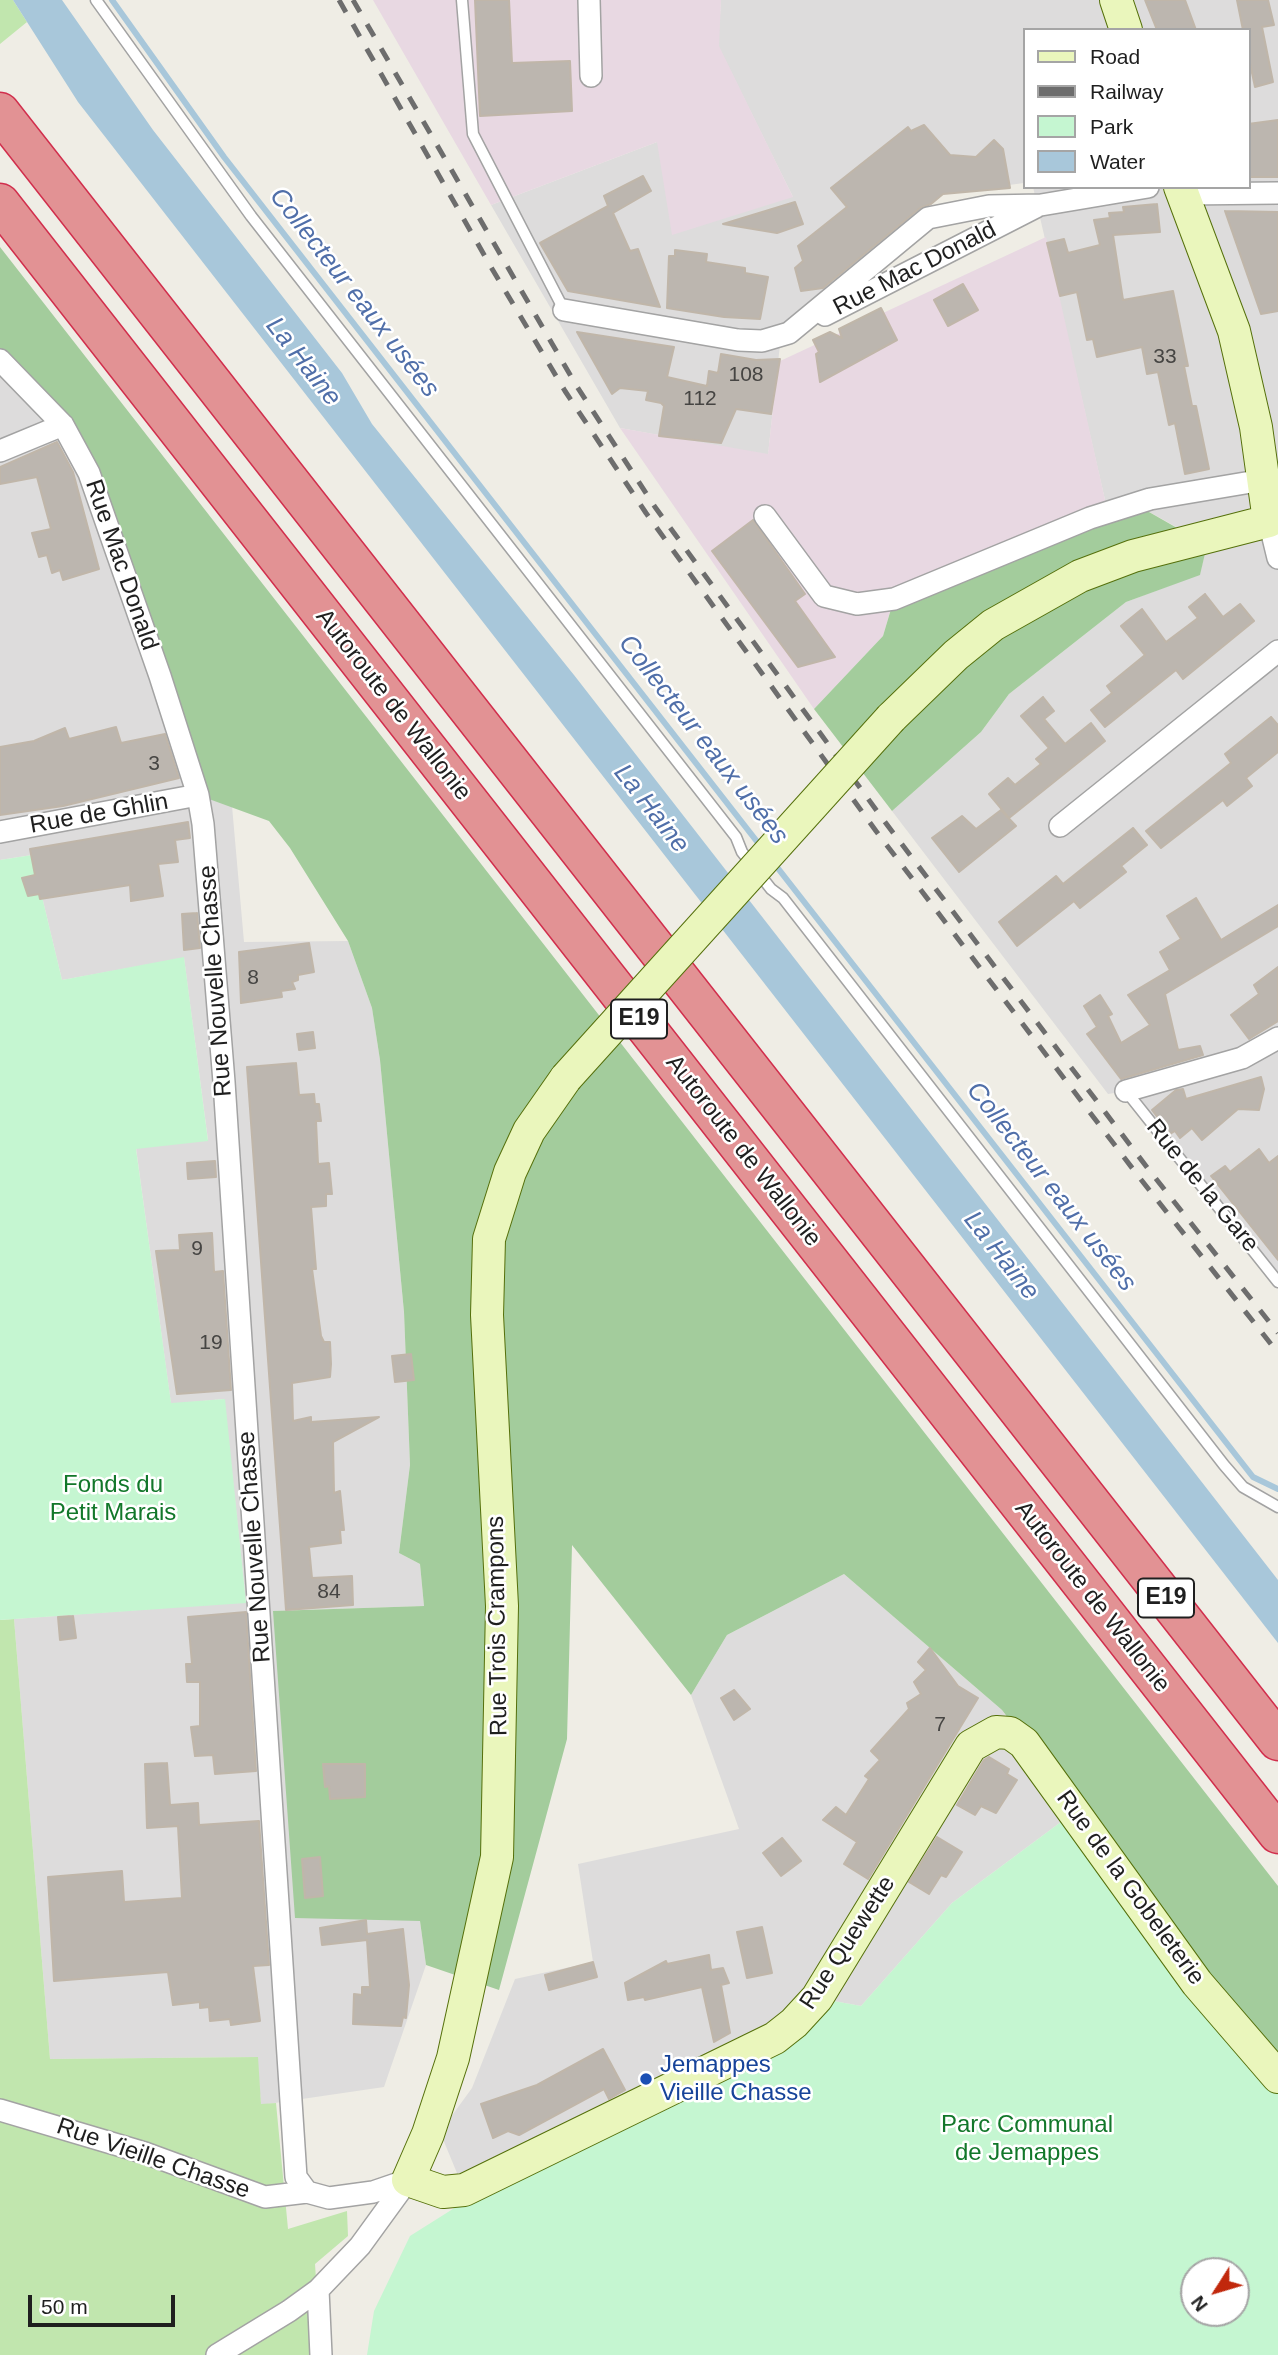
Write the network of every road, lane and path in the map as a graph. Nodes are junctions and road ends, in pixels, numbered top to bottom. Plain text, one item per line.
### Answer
1 (96, 0) edge
2 (462, 0) edge
3 (589, 0) edge
4 (1116, 0) edge
5 (1125, 28) edge
6 (591, 76) dead end
7 (0, 112) edge
8 (1136, 189) edge
9 (1182, 191) edge
10 (1278, 193) edge
11 (0, 203) edge
12 (1041, 205) junction
13 (564, 310) joint
14 (789, 333) junction
15 (0, 360) edge
16 (63, 425) junction
17 (0, 451) edge
18 (1263, 480) junction
19 (765, 516) dead end
20 (1274, 520) edge
21 (1278, 558) edge
22 (1278, 651) edge
23 (198, 795) junction
24 (1060, 826) dead end
25 (0, 832) edge
26 (1278, 1038) edge
27 (1126, 1091) joint
28 (1278, 1282) edge
29 (1278, 1507) edge
30 (1278, 1741) edge
31 (971, 1746) joint
32 (1278, 1834) edge
33 (1278, 2077) edge
34 (0, 2110) edge
35 (408, 2180) junction
36 (307, 2192) junction
37 (318, 2290) junction
38 (217, 2355) edge
39 (321, 2355) edge

1 - 29 lane
2 - 13 lane, Rue Mac Donald
3 - 6 street
4 - 5 street
7 - 30 highway, E19
8 - 12 street, Rue Mac Donald
9 - 10 street
9 - 18 street
11 - 32 highway, Autoroute de Wallonie / E19
12 - 14 street, Rue Mac Donald
12 - 14 street, Rue Mac Donald
13 - 14 street, Rue Mac Donald
15 - 16 street, Rue Mac Donald
16 - 17 street
16 - 23 street, Rue Mac Donald
18 - 19 street
18 - 20 street
20 - 21 street
20 - 35 street, Rue Trois Crampons, bridge
22 - 24 street
23 - 25 street, Rue de Ghlin
23 - 36 street, Rue Nouvelle Chasse
26 - 27 street
27 - 28 lane, Rue de la Gare
31 - 33 street, Rue de la Gobeleterie
31 - 35 street, Rue Quewette
34 - 36 street, Rue Vieille Chasse
35 - 36 street
35 - 37 street
37 - 38 street
37 - 39 street

